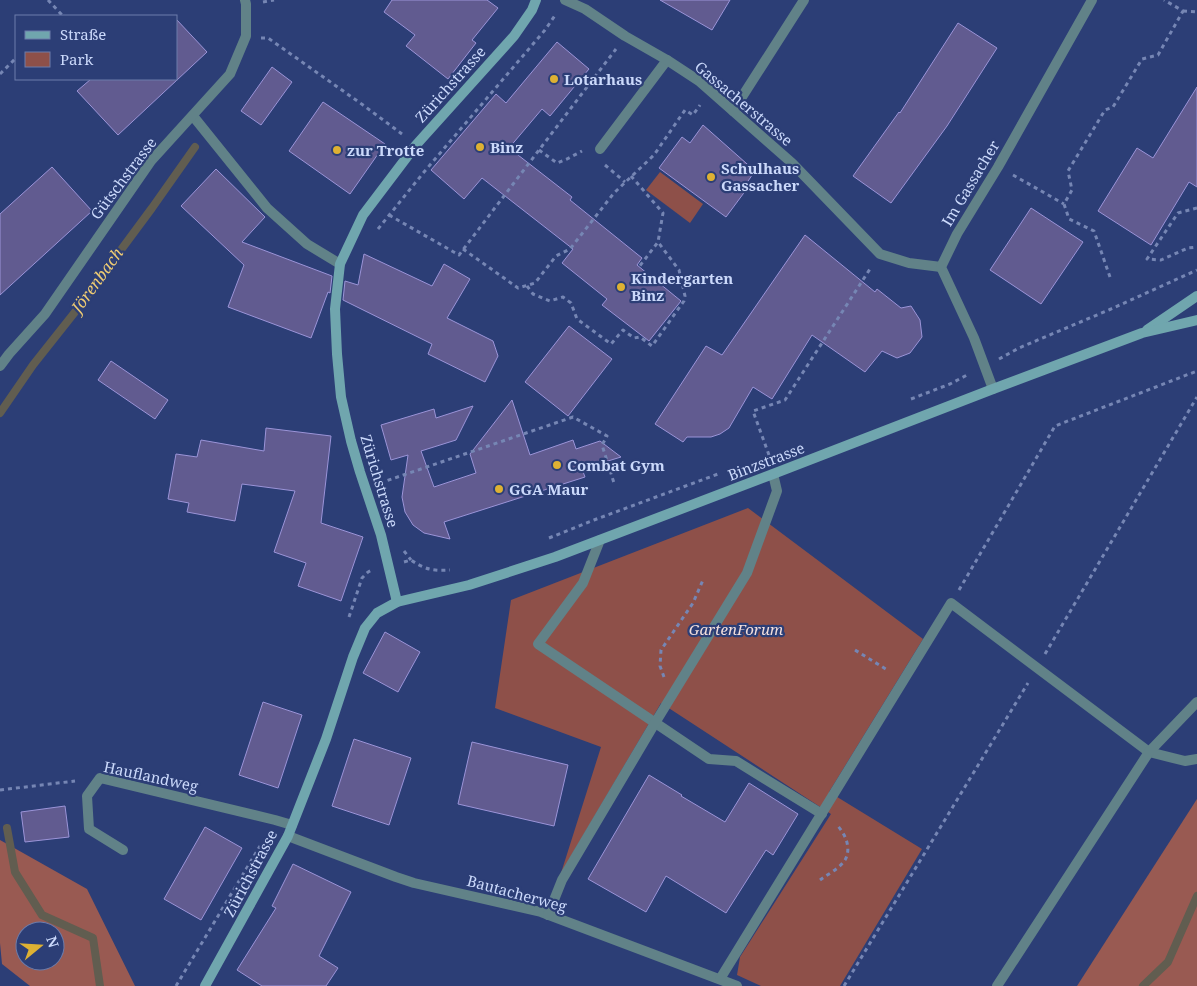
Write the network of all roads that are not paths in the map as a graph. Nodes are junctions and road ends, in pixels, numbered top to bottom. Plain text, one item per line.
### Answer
1 (245, 0) edge
2 (536, 0) edge
3 (804, 0) edge
4 (1092, 0) edge
5 (562, 4) edge
6 (667, 60) junction
7 (734, 111) junction
8 (193, 116) junction
9 (600, 149) dead end
10 (340, 264) junction
11 (941, 267) junction
12 (1197, 296) edge
13 (1197, 320) edge
14 (1142, 333) junction
15 (5, 352) edge
16 (0, 366) edge
17 (993, 389) junction
18 (773, 474) junction
19 (600, 540) junction
20 (397, 602) junction
21 (1197, 702) edge
22 (656, 723) junction
23 (1149, 752) junction
24 (1197, 759) edge
25 (822, 814) junction
26 (292, 825) junction
27 (288, 836) junction
28 (123, 850) dead end
29 (548, 915) junction
30 (720, 979) junction
31 (205, 986) edge
32 (737, 986) edge
33 (997, 986) edge

1 - 8 street, Gütschstrasse
2 - 10 main road, Zürichstrasse
3 - 7 street
4 - 11 street, Im Gassacher
5 - 6 street, Gassacherstrasse
6 - 7 street, Gassacherstrasse
6 - 9 street
7 - 11 street, Gassacherstrasse
8 - 10 street
8 - 15 street, Gütschstrasse
10 - 20 main road, Zürichstrasse
11 - 17 street
12 - 14 main road, Binzstrasse
13 - 14 main road, Binzstrasse
14 - 17 main road, Binzstrasse
15 - 16 street, Gütschstrasse
17 - 18 main road, Binzstrasse
18 - 19 main road, Binzstrasse
18 - 22 street
19 - 20 main road, Binzstrasse
19 - 22 street
20 - 26 main road, Zürichstrasse
21 - 23 street
22 - 25 street
22 - 29 street
23 - 24 street
23 - 25 street
23 - 33 street
25 - 30 street
26 - 27 main road, Zürichstrasse
26 - 28 street, Hauflandweg
27 - 29 street, Bautacherweg
27 - 31 main road, Zürichstrasse
29 - 30 street, Bautacherweg
30 - 32 street, Bautacherweg

